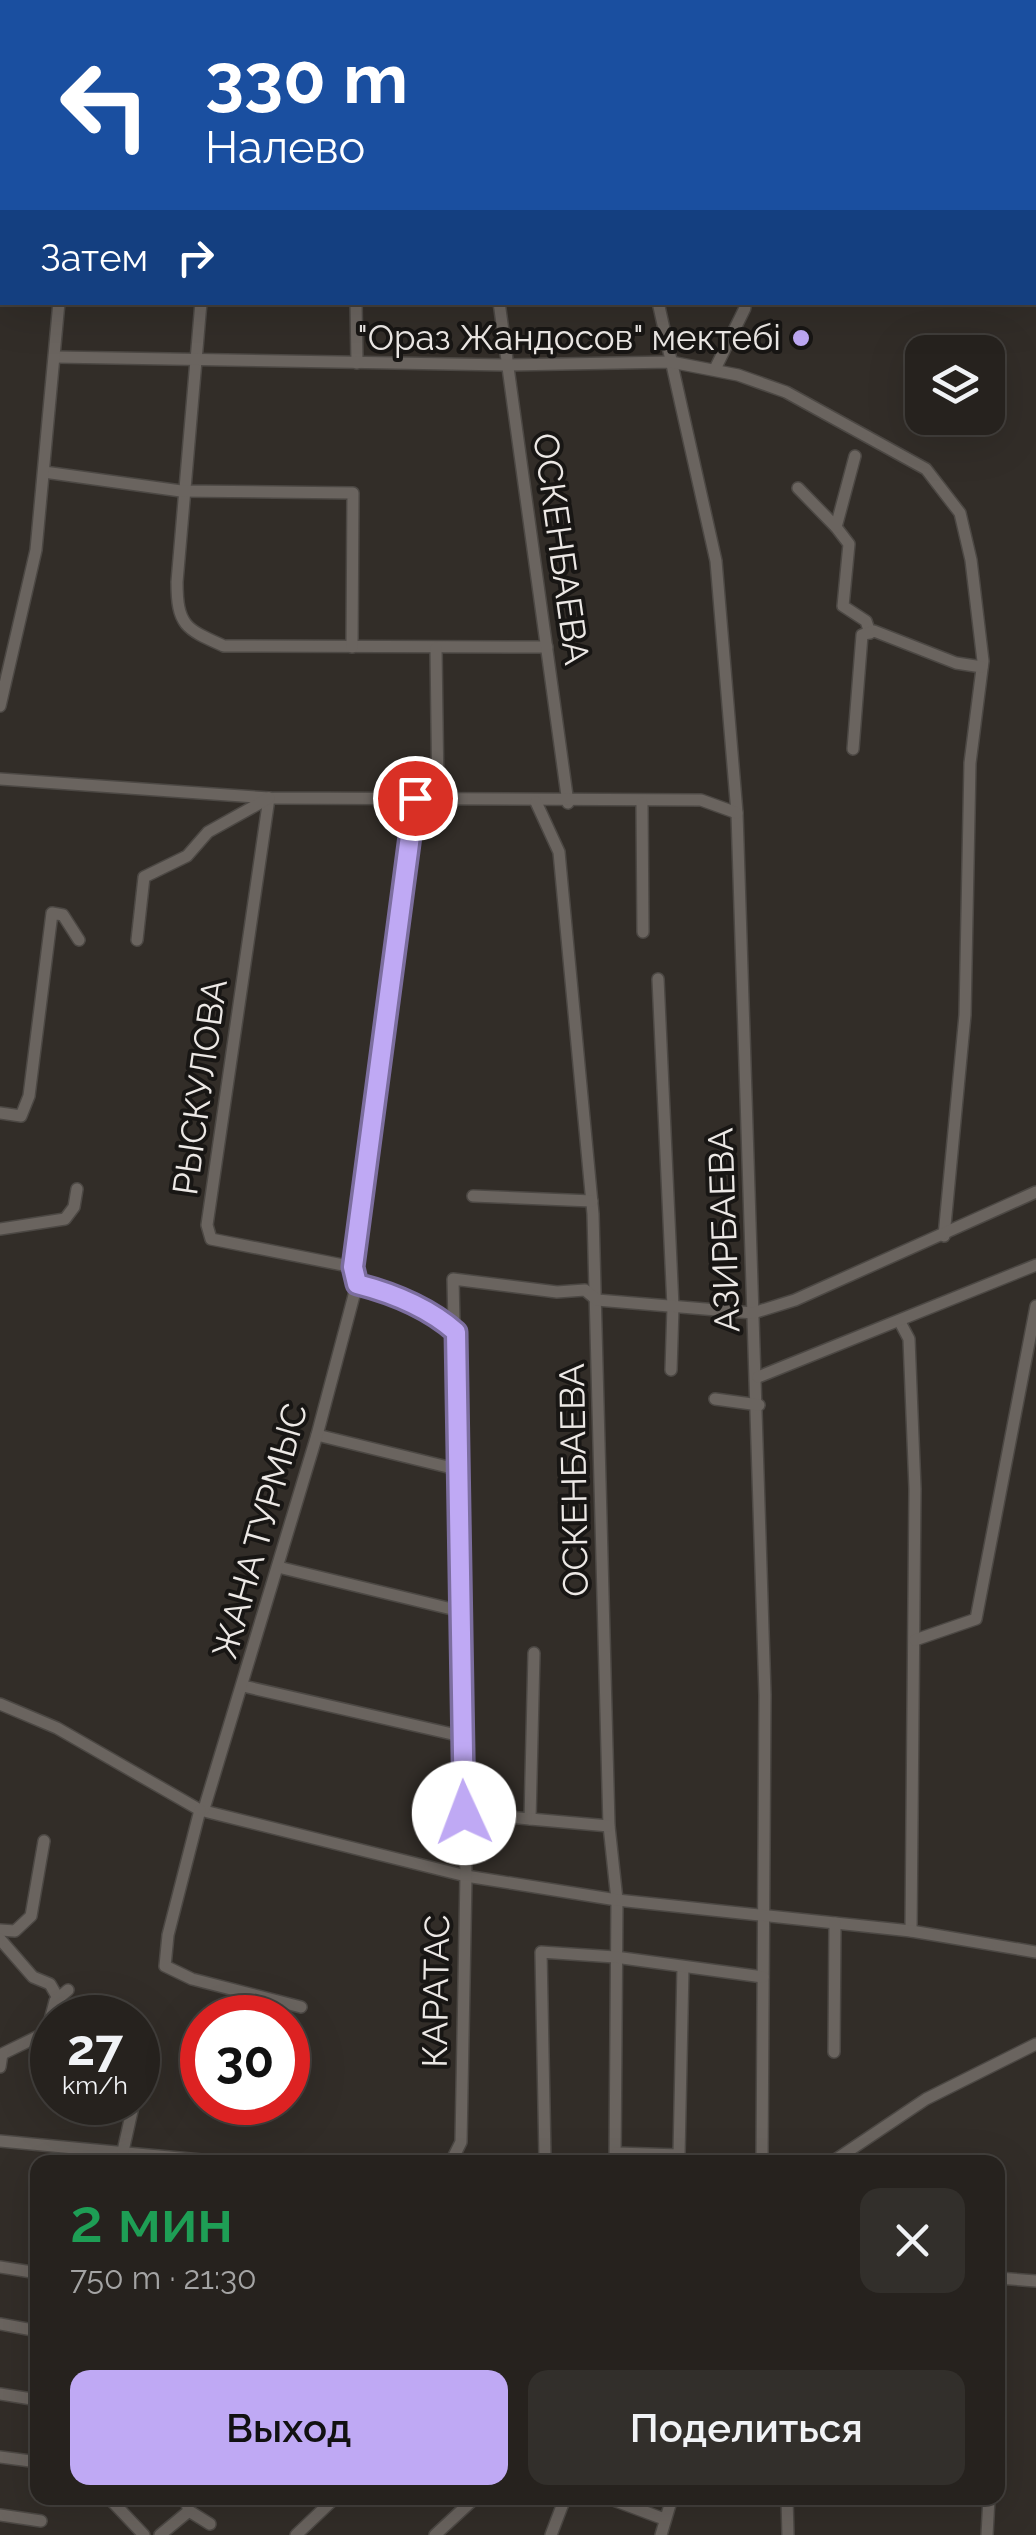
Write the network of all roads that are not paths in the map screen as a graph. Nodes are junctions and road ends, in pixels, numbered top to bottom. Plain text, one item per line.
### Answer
1 (59, 305) edge
2 (202, 305) edge
3 (356, 305) edge
4 (500, 305) edge
5 (659, 305) edge
6 (745, 308) dead end
7 (56, 357) junction
8 (200, 358) junction
9 (670, 362) junction
10 (357, 363) junction
11 (506, 365) junction
12 (715, 369) junction
13 (855, 456) dead end
14 (44, 472) junction
15 (798, 488) dead end
16 (181, 491) junction
17 (836, 527) junction
18 (870, 632) junction
19 (548, 646) junction
20 (352, 647) junction
21 (436, 648) junction
22 (982, 667) junction
23 (0, 706) edge
24 (852, 749) dead end
25 (0, 779) edge
26 (438, 796) junction
27 (269, 798) junction
28 (415, 798) junction
29 (536, 802) junction
30 (568, 803) junction
31 (642, 803) junction
32 (737, 812) junction
33 (643, 932) dead end
34 (79, 940) dead end
35 (137, 940) dead end
36 (658, 979) dead end
37 (0, 1113) edge
38 (77, 1189) dead end
39 (1036, 1192) edge
40 (473, 1196) dead end
41 (592, 1200) junction
42 (0, 1229) edge
43 (944, 1236) junction
44 (1036, 1265) edge
45 (353, 1267) junction
46 (357, 1284) junction
47 (597, 1300) junction
48 (1036, 1306) edge
49 (674, 1307) junction
50 (754, 1314) junction
51 (900, 1322) junction
52 (456, 1332) junction
53 (671, 1370) dead end
54 (758, 1377) junction
55 (716, 1398) dead end
56 (758, 1405) junction
57 (318, 1435) junction
58 (456, 1469) junction
59 (278, 1567) junction
60 (460, 1611) junction
61 (914, 1640) junction
62 (534, 1654) dead end
63 (244, 1686) junction
64 (0, 1704) edge
65 (461, 1736) junction
66 (202, 1810) junction
67 (464, 1813) junction
68 (530, 1819) junction
69 (609, 1826) junction
70 (44, 1841) dead end
71 (466, 1876) junction
72 (617, 1900) junction
73 (763, 1916) junction
74 (835, 1924) junction
75 (0, 1930) edge
76 (911, 1931) junction
77 (0, 1940) edge
78 (1036, 1952) edge
79 (616, 1957) junction
80 (683, 1968) junction
81 (763, 1978) junction
82 (63, 1995) edge
83 (254, 1995) edge
84 (30, 2042) edge
85 (1036, 2044) edge
86 (834, 2052) dead end
87 (0, 2068) edge
88 (129, 2125) edge
89 (0, 2141) edge
90 (124, 2150) junction
91 (165, 2155) edge
92 (454, 2155) edge
93 (544, 2155) edge
94 (616, 2155) edge
95 (679, 2155) edge
96 (762, 2155) edge
97 (842, 2155) edge
98 (0, 2268) edge
99 (30, 2272) edge
100 (1005, 2278) edge
101 (1036, 2281) edge
102 (0, 2324) edge
103 (30, 2330) edge
104 (0, 2394) edge
105 (30, 2399) edge
106 (0, 2457) edge
107 (30, 2461) edge
108 (116, 2505) edge
109 (186, 2505) edge
110 (188, 2505) edge
111 (327, 2505) edge
112 (467, 2505) edge
113 (562, 2505) edge
114 (627, 2505) edge
115 (669, 2505) edge
116 (788, 2505) edge
117 (988, 2505) edge
118 (0, 2515) edge
119 (664, 2519) junction
120 (41, 2521) dead end
121 (210, 2524) dead end
122 (551, 2534) edge
123 (144, 2535) edge
124 (160, 2535) edge
125 (296, 2535) edge
126 (435, 2535) edge
127 (661, 2535) edge
128 (788, 2535) edge
129 (986, 2535) edge

1 - 7 street
2 - 8 street
3 - 10 street
4 - 11 street, ОСКЕНБАЕВА
5 - 9 street, АЗИРБАЕВА
6 - 12 street
7 - 8 street
7 - 14 street
8 - 10 street
8 - 16 street
9 - 11 street
9 - 12 street
9 - 32 street, АЗИРБАЕВА
10 - 11 street
11 - 19 street, ОСКЕНБАЕВА
12 - 22 street
13 - 17 street
14 - 16 street
14 - 23 street
15 - 17 street
16 - 20 street
16 - 20 street
17 - 18 street
18 - 22 street
18 - 24 street
19 - 21 street
19 - 30 street, ОСКЕНБАЕВА
20 - 21 street
21 - 26 street
22 - 43 street
25 - 27 street
26 - 28 street
26 - 29 street
27 - 28 street
27 - 35 street
27 - 45 street, РЫСКУЛОВА
28 - 45 street
29 - 30 street
29 - 41 street, ОСКЕНБАЕВА
30 - 31 street
31 - 32 street
31 - 33 street
32 - 50 street, АЗИРБАЕВА
34 - 37 street
36 - 49 street
38 - 42 street
39 - 43 street
40 - 41 street
41 - 47 street, ОСКЕНБАЕВА
43 - 50 street
44 - 51 street
45 - 46 street, ЖАНА ТУРМЫС
46 - 52 street
46 - 57 street, ЖАНА ТУРМЫС
47 - 49 street
47 - 52 street, КАРАТАС
47 - 69 street, ОСКЕНБАЕВА
48 - 61 street
49 - 50 street
49 - 53 street
50 - 54 street, АЗИРБАЕВА
51 - 54 street
51 - 61 street
52 - 58 street, КАРАТАС
54 - 56 street, АЗИРБАЕВА
55 - 56 street
56 - 73 street, АЗИРБАЕВА
57 - 58 street
57 - 59 street, ЖАНА ТУРМЫС
58 - 60 street, КАРАТАС
59 - 60 street
59 - 63 street, ЖАНА ТУРМЫС
60 - 65 street, КАРАТАС
61 - 76 street
62 - 68 street
63 - 65 street
63 - 66 street, ЖАНА ТУРМЫС
64 - 66 street
65 - 67 street, КАРАТАС
66 - 71 street
66 - 83 street, ЖАНА ТУРМЫС
67 - 68 street
67 - 71 street, КАРАТАС
68 - 69 street
69 - 72 street, ОСКЕНБАЕВА
70 - 75 street
71 - 72 street
71 - 92 street, КАРАТАС
72 - 73 street
72 - 79 street, ОСКЕНБАЕВА
73 - 74 street
73 - 81 street, АЗИРБАЕВА
74 - 76 street
74 - 86 street
76 - 78 street
77 - 82 street
79 - 80 street
79 - 93 street
79 - 94 street, ОСКЕНБАЕВА
80 - 81 street
80 - 95 street
81 - 96 street, АЗИРБАЕВА
84 - 87 street
85 - 97 street
88 - 90 street
89 - 90 street
90 - 91 street
98 - 99 street
100 - 101 street
102 - 103 street
104 - 105 street
106 - 107 street
108 - 123 street
109 - 124 street
110 - 121 street
111 - 125 street
112 - 126 street
113 - 122 street
114 - 119 street
115 - 119 street
116 - 128 street
117 - 129 street
118 - 120 street
119 - 127 street

